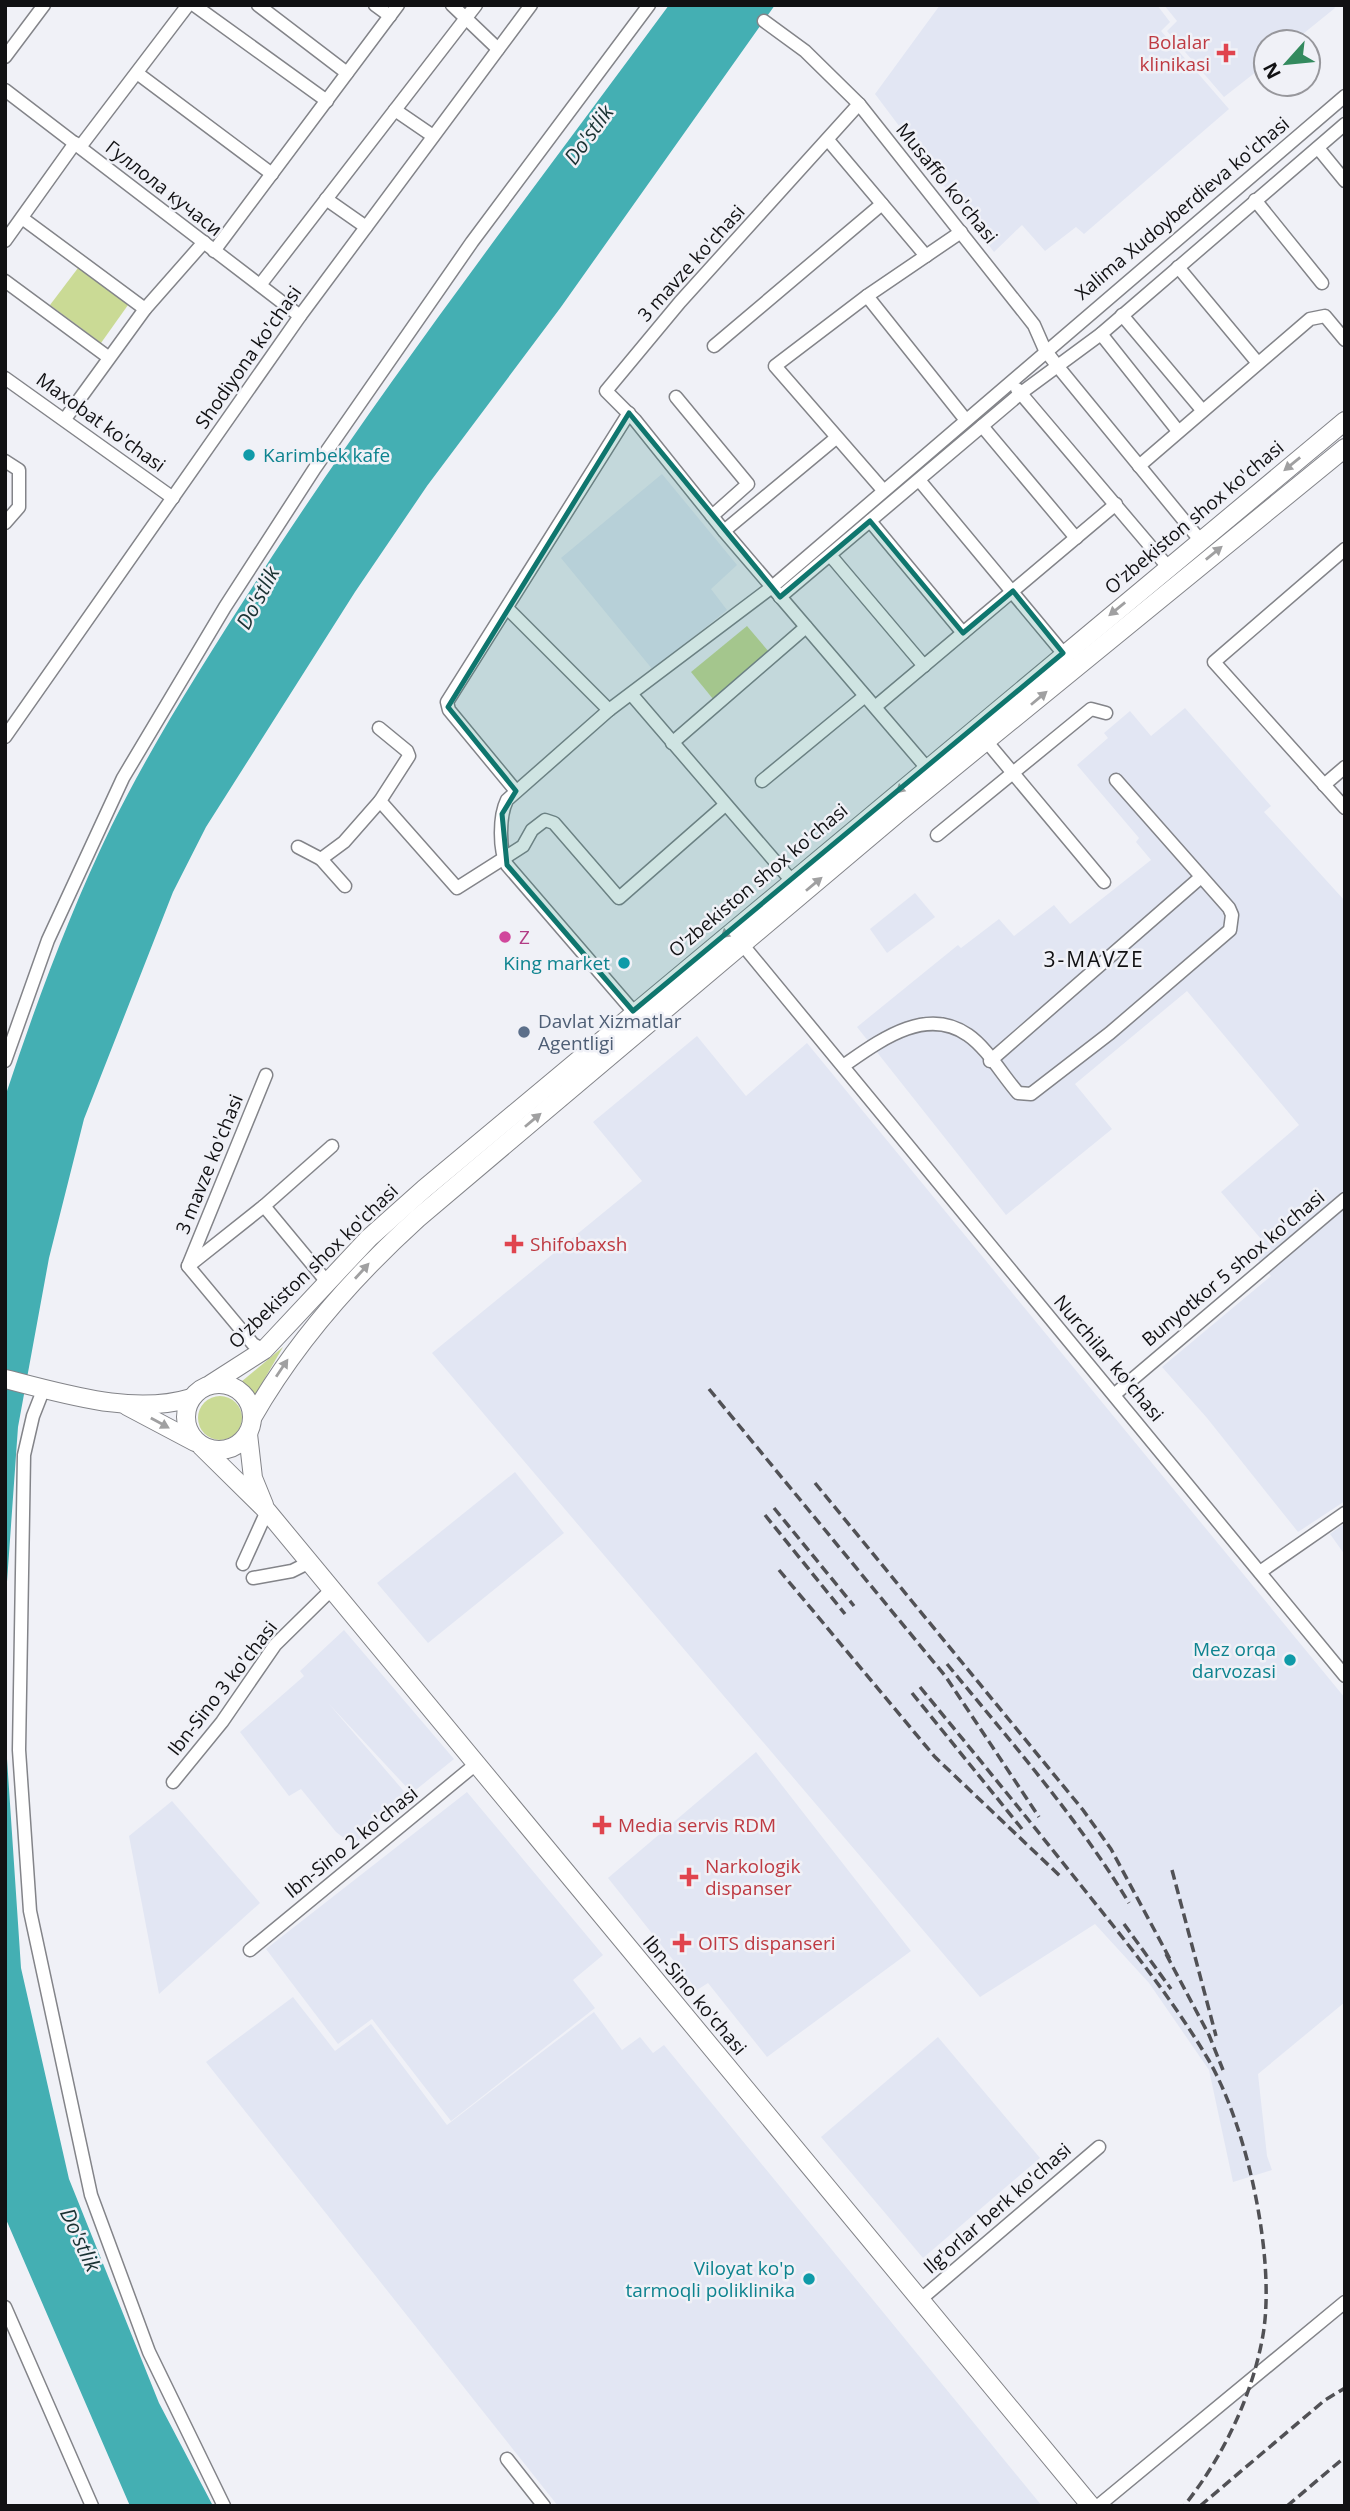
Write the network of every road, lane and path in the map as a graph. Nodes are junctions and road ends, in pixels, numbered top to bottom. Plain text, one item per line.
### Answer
1 (44, 5) edge
2 (188, 5) edge
3 (194, 5) edge
4 (258, 5) edge
5 (375, 5) edge
6 (398, 5) edge
7 (452, 5) edge
8 (476, 5) edge
9 (531, 5) edge
10 (649, 5) edge
11 (390, 16) junction
12 (466, 18) junction
13 (764, 21) dead end
14 (498, 49) junction
15 (5, 57) edge
16 (137, 73) junction
17 (347, 73) junction
18 (5, 90) edge
19 (1345, 96) edge
20 (327, 101) junction
21 (859, 104) junction
22 (395, 110) junction
23 (1345, 124) edge
24 (433, 136) junction
25 (828, 140) junction
26 (78, 145) junction
27 (1318, 148) junction
28 (272, 174) junction
29 (1345, 181) edge
30 (326, 199) junction
31 (1255, 200) junction
32 (882, 204) junction
33 (22, 218) junction
34 (366, 227) junction
35 (961, 232) junction
36 (5, 241) edge
37 (209, 246) junction
38 (926, 256) junction
39 (1178, 267) junction
40 (5, 281) edge
41 (1322, 283) dead end
42 (260, 285) junction
43 (867, 296) junction
44 (145, 309) junction
45 (1122, 315) junction
46 (300, 316) junction
47 (1101, 334) junction
48 (1345, 340) edge
49 (714, 346) dead end
50 (1045, 350) junction
51 (108, 357) junction
52 (1257, 362) junction
53 (1059, 368) junction
54 (5, 378) edge
55 (1010, 380) junction
56 (1021, 393) junction
57 (676, 397) dead end
58 (1202, 410) junction
59 (629, 413) junction
60 (65, 419) junction
61 (965, 419) junction
62 (1345, 421) edge
63 (982, 426) junction
64 (1178, 431) junction
65 (836, 438) junction
66 (1345, 448) edge
67 (5, 461) edge
68 (1139, 466) junction
69 (919, 480) junction
70 (883, 490) junction
71 (173, 498) junction
72 (1116, 504) junction
73 (712, 516) junction
74 (870, 521) junction
75 (5, 523) edge
76 (724, 531) junction
77 (1076, 538) junction
78 (1200, 540) junction
79 (1345, 549) edge
80 (830, 555) junction
81 (1168, 567) junction
82 (1013, 591) junction
83 (776, 592) junction
84 (507, 608) junction
85 (806, 627) junction
86 (964, 632) junction
87 (1063, 653) junction
88 (924, 666) junction
89 (632, 695) junction
90 (865, 696) junction
91 (875, 707) junction
92 (609, 710) junction
93 (1106, 713) dead end
94 (379, 728) dead end
95 (5, 737) edge
96 (986, 741) junction
97 (672, 744) junction
98 (926, 767) junction
99 (1345, 767) edge
100 (1012, 772) junction
101 (1116, 780) dead end
102 (762, 781) dead end
103 (1324, 785) junction
104 (516, 791) junction
105 (380, 801) junction
106 (725, 805) junction
107 (1345, 808) edge
108 (937, 835) dead end
109 (299, 847) dead end
110 (504, 857) junction
111 (321, 859) junction
112 (1201, 877) junction
113 (790, 880) junction
114 (1104, 882) dead end
115 (345, 886) dead end
116 (742, 944) junction
117 (634, 1011) junction
118 (5, 1061) edge
119 (990, 1061) junction
120 (842, 1066) junction
121 (266, 1075) dead end
122 (332, 1146) dead end
123 (1345, 1199) edge
124 (264, 1206) junction
125 (188, 1266) junction
126 (327, 1282) junction
127 (264, 1350) junction
128 (5, 1379) edge
129 (211, 1384) junction
130 (41, 1388) junction
131 (1115, 1394) junction
132 (191, 1398) junction
133 (124, 1404) junction
134 (250, 1426) junction
135 (199, 1445) junction
136 (267, 1511) junction
137 (1345, 1513) edge
138 (310, 1562) junction
139 (243, 1564) dead end
140 (1260, 1572) junction
141 (253, 1578) dead end
142 (332, 1589) junction
143 (1345, 1676) edge
144 (477, 1764) junction
145 (173, 1782) dead end
146 (250, 1950) dead end
147 (1099, 2147) dead end
148 (921, 2299) junction
149 (1345, 2302) edge
150 (5, 2307) edge
151 (507, 2459) dead end
152 (92, 2506) edge
153 (224, 2506) edge
154 (544, 2506) edge
155 (1091, 2506) edge
156 (1098, 2506) edge

1 - 15 street
2 - 16 street
3 - 20 street
4 - 17 street
5 - 11 street
6 - 11 street
7 - 12 street
8 - 12 street
9 - 14 street, Shodiyona ko'chasi
10 - 118 street
11 - 17 street
12 - 14 street
12 - 22 street
13 - 21 street, Musaffo ko'chasi
14 - 24 street, Shodiyona ko'chasi
16 - 26 street
16 - 28 street
17 - 20 street
18 - 26 street, Гуллола кучаси
19 - 50 street, Xalima Xudoyberdieva ko'chasi
20 - 28 street
21 - 25 street, 3 mavze ko'chasi
21 - 35 street, Musaffo ko'chasi
22 - 24 street
22 - 30 street
23 - 27 street, Xalima Xudoyberdieva ko'chasi
24 - 34 street, Shodiyona ko'chasi
25 - 32 street
25 - 59 street, 3 mavze ko'chasi
26 - 33 street
26 - 37 street, Гуллола кучаси
27 - 29 street
27 - 31 street, Xalima Xudoyberdieva ko'chasi
28 - 37 street
30 - 34 street
30 - 42 street
31 - 39 street, Xalima Xudoyberdieva ko'chasi
31 - 41 street
32 - 38 street
32 - 49 street
33 - 36 street
33 - 44 street
34 - 46 street, Shodiyona ko'chasi
35 - 38 street
35 - 50 street, Musaffo ko'chasi
37 - 42 street, Гуллола кучаси
37 - 44 street
38 - 43 street
39 - 45 street, Xalima Xudoyberdieva ko'chasi
39 - 52 street
40 - 51 street
42 - 46 street, Гуллола кучаси
43 - 61 street
43 - 65 street
44 - 51 street
45 - 47 street, Xalima Xudoyberdieva ko'chasi
45 - 58 street
46 - 71 street, Shodiyona ko'chasi
47 - 53 street, Xalima Xudoyberdieva ko'chasi
47 - 64 street
48 - 52 street
50 - 53 street, Musaffo ko'chasi
50 - 55 street, Xalima Xudoyberdieva ko'chasi
51 - 60 street
52 - 58 street
53 - 56 street, Xalima Xudoyberdieva ko'chasi
53 - 68 street, Musaffo ko'chasi
54 - 60 street, Maxobat ko'chasi
55 - 56 street
55 - 61 street, Xalima Xudoyberdieva ko'chasi
56 - 63 street, Xalima Xudoyberdieva ko'chasi
56 - 72 street
57 - 73 street
58 - 64 street
59 - 73 street, 3 mavze ko'chasi
59 - 84 street
60 - 71 street, Maxobat ko'chasi
61 - 70 street, Xalima Xudoyberdieva ko'chasi
62 -> 78 main road, O'zbekiston shox ko'chasi
63 - 69 street, Xalima Xudoyberdieva ko'chasi
63 - 77 street
64 - 68 street
65 - 70 street
65 - 76 street
96 -> 66 main road, O'zbekiston shox ko'chasi
67 - 75 street
68 - 78 street, Musaffo ko'chasi
69 - 74 street, Xalima Xudoyberdieva ko'chasi
69 - 82 street
70 - 83 street, Xalima Xudoyberdieva ko'chasi
71 - 95 street, Shodiyona ko'chasi
72 - 77 street
72 - 81 street
73 - 76 street, 3 mavze ko'chasi
74 - 80 street, Xalima Xudoyberdieva ko'chasi
74 - 86 street
76 - 83 street, 3 mavze ko'chasi
77 - 82 street
78 - 81 main road, O'zbekiston shox ko'chasi
79 - 103 street
80 - 83 street, Xalima Xudoyberdieva ko'chasi
80 - 88 street
81 -> 87 main road, O'zbekiston shox ko'chasi
82 - 86 street
82 - 87 street
83 - 85 street, 3 mavze ko'chasi
83 - 89 street
84 - 92 street
84 - 104 street
85 - 90 street, 3 mavze ko'chasi
85 - 97 street
86 - 88 street
87 - 98 main road, O'zbekiston shox ko'chasi
88 - 91 street
89 - 92 street
89 - 97 street
90 - 91 street, 3 mavze ko'chasi
90 - 102 street
91 - 98 street, 3 mavze ko'chasi
92 - 104 street
93 - 100 street
94 - 105 street
96 - 100 street
116 -> 96 main road, O'zbekiston shox ko'chasi
97 - 106 street
98 -> 113 main road, O'zbekiston shox ko'chasi
99 - 103 street
100 - 108 street
100 - 114 street
101 - 112 street
103 - 107 street
104 - 110 street
105 - 110 street
105 - 111 street
106 - 110 street
106 - 113 street
109 - 111 street
110 - 117 street
111 - 115 street
112 - 119 street
112 - 119 street
113 -> 117 main road, O'zbekiston shox ko'chasi
116 - 120 street, Nurchilar ko'chasi
134 -> 116 main road, O'zbekiston shox ko'chasi
117 - 126 main road, O'zbekiston shox ko'chasi
119 - 120 street
120 - 131 street, Nurchilar ko'chasi
121 - 125 street, 3 mavze ko'chasi
122 - 124 street, 3 mavze ko'chasi
123 - 131 street, Bunyotkor 5 shox ko'chasi
124 - 125 street, 3 mavze ko'chasi
124 - 126 street
125 - 127 street
126 - 127 main road, O'zbekiston shox ko'chasi
127 - 129 main road, O'zbekiston shox ko'chasi
128 - 130 main road
129 - 132 main road
129 - 134 main road
130 - 133 main road
130 - 153 street
131 - 140 street, Nurchilar ko'chasi
132 - 133 main road
132 - 135 main road
133 -> 135 main road
134 - 135 main road
134 - 136 main road
135 - 136 main road
136 - 138 main road, Ibn-Sino ko'chasi
136 - 139 street
137 - 140 street
138 - 141 street
138 - 142 main road, Ibn-Sino ko'chasi
140 - 143 street, Nurchilar ko'chasi
142 - 144 main road, Ibn-Sino ko'chasi
142 - 145 street, Ibn-Sino 3 ko'chasi
144 - 146 street, Ibn-Sino 2 ko'chasi
144 - 148 main road, Ibn-Sino ko'chasi
147 - 148 street, Ilg'orlar berk ko'chasi
148 - 155 main road, Ibn-Sino ko'chasi
149 - 156 street
150 - 152 street
151 - 154 street

